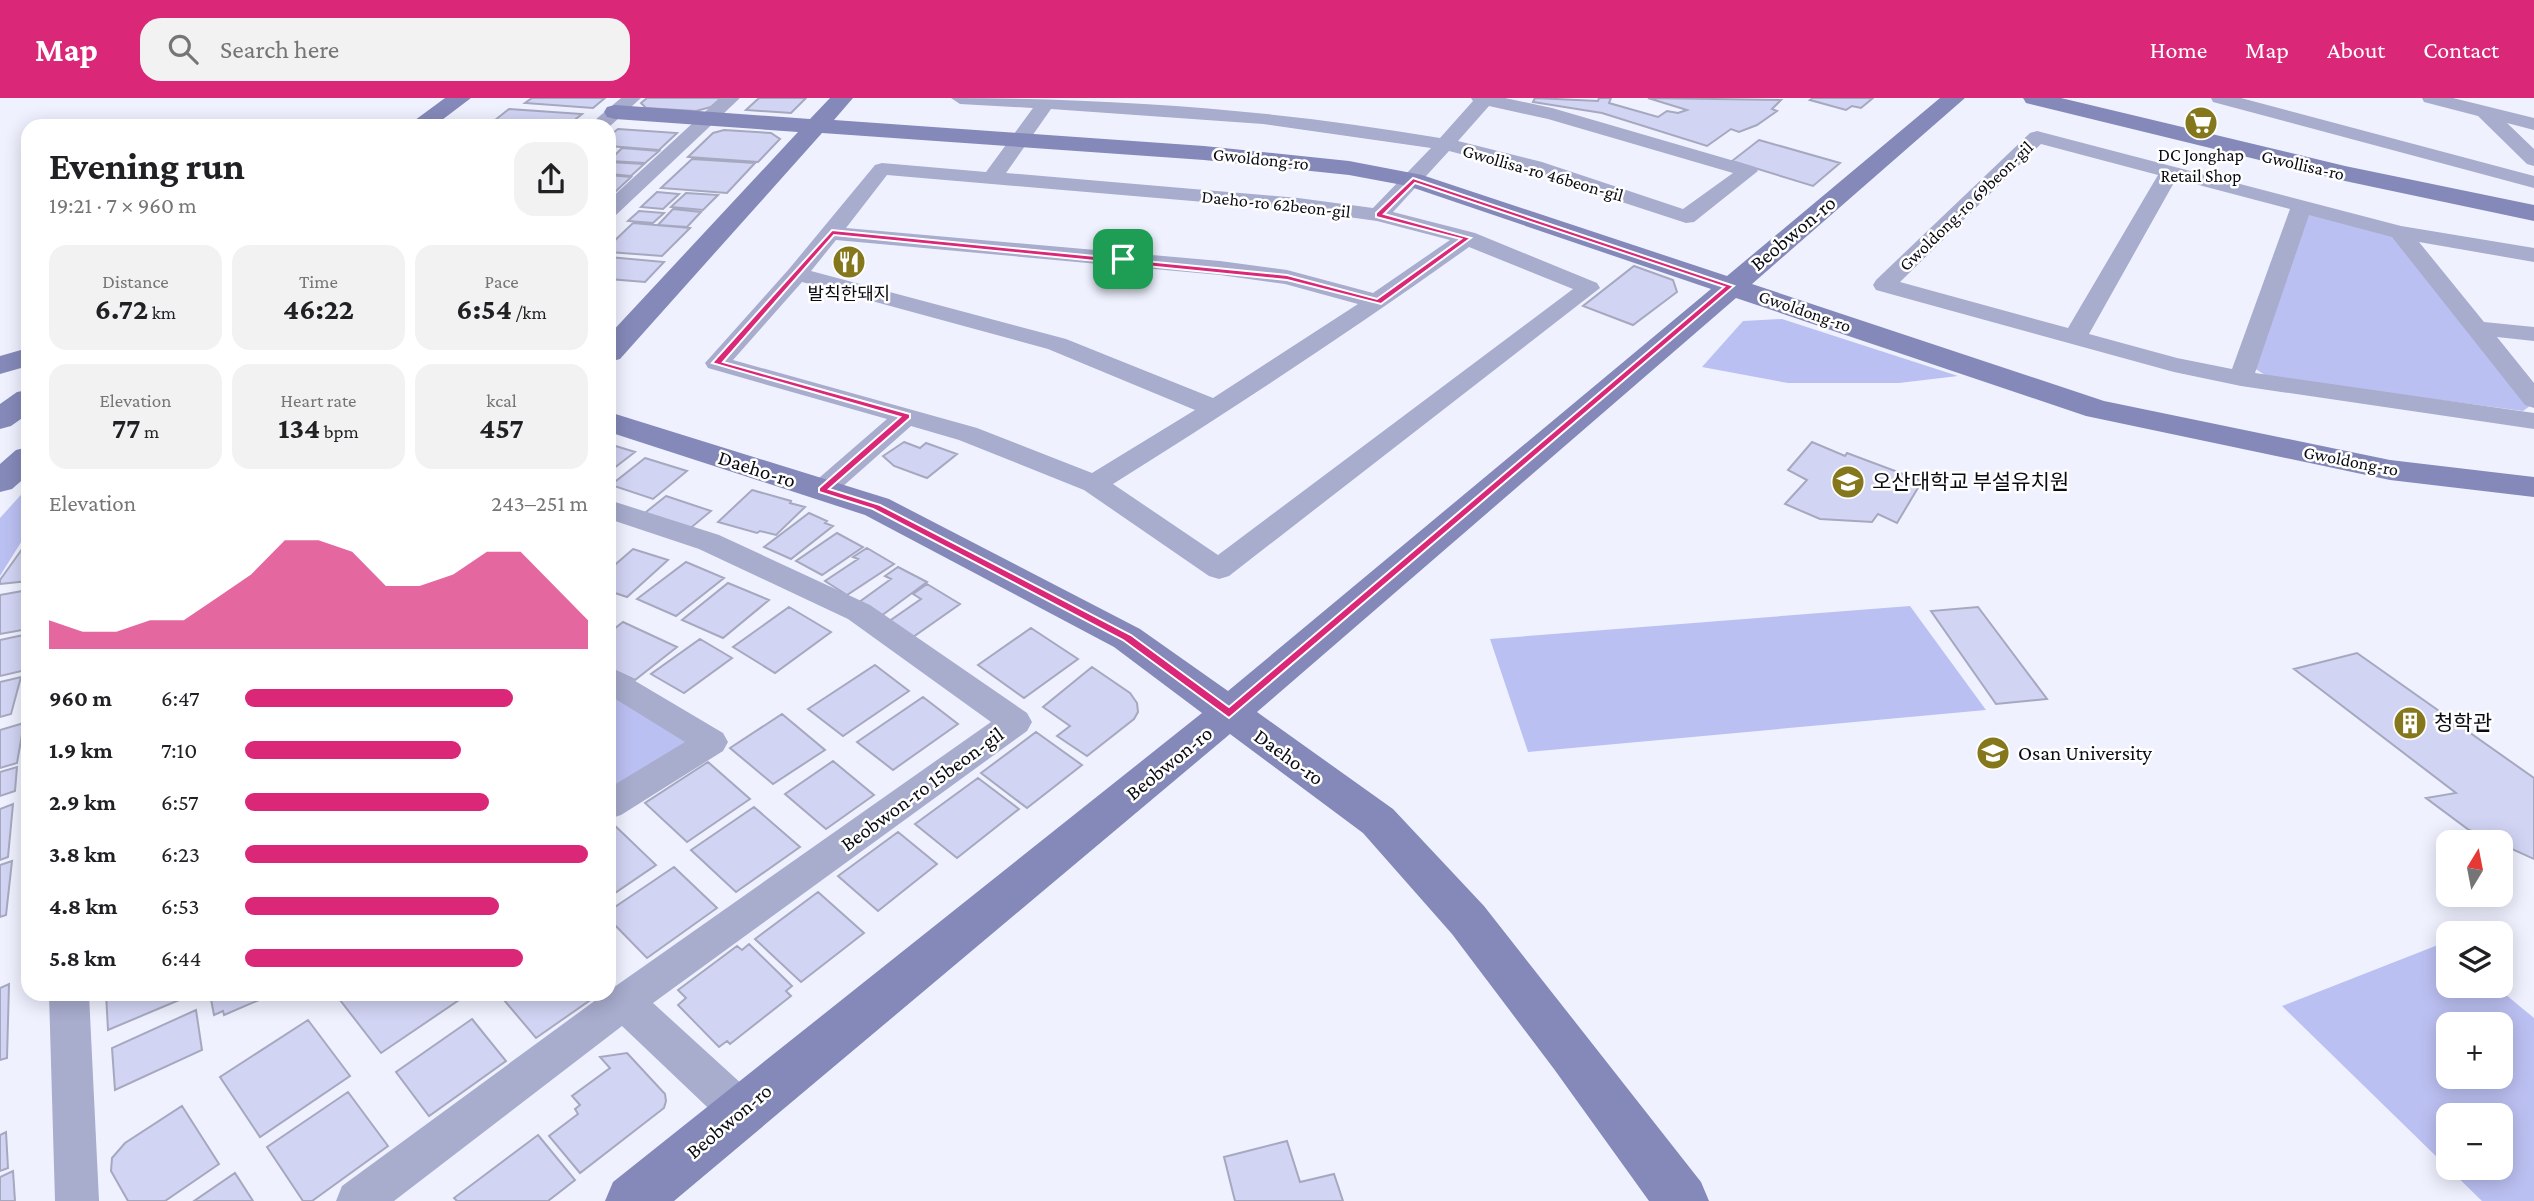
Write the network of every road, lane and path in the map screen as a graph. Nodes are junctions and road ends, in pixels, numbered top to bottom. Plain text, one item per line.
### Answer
1 (731, 98) edge
2 (842, 98) edge
3 (960, 98) edge
4 (1270, 98) edge
5 (1954, 98) edge
6 (2034, 98) edge
7 (2220, 98) edge
8 (2431, 98) edge
9 (2469, 98) edge
10 (1483, 99) edge
11 (1048, 101) edge
12 (470, 102) edge
13 (1155, 105) edge
14 (615, 112) edge
15 (2486, 113) junction
16 (434, 119) edge
17 (457, 119) edge
18 (707, 119) junction
19 (1261, 120) junction
20 (2534, 124) edge
21 (815, 126) junction
22 (1021, 140) junction
23 (1443, 144) junction
24 (2534, 160) edge
25 (2169, 173) junction
26 (992, 178) junction
27 (1413, 180) junction
28 (2534, 182) edge
29 (616, 204) edge
30 (2301, 206) junction
31 (2534, 213) edge
32 (1378, 215) junction
33 (2400, 232) junction
34 (832, 233) junction
35 (1467, 238) junction
36 (2534, 256) edge
37 (797, 274) junction
38 (1730, 286) junction
39 (1378, 302) junction
40 (2477, 328) junction
41 (2534, 334) edge
42 (2074, 339) junction
43 (616, 345) edge
44 (21, 359) edge
45 (0, 365) edge
46 (2241, 378) junction
47 (2534, 400) edge
48 (21, 404) edge
49 (1216, 409) junction
50 (906, 416) junction
51 (0, 419) edge
52 (2534, 421) edge
53 (616, 424) edge
54 (21, 437) edge
55 (0, 453) edge
56 (21, 463) edge
57 (0, 482) edge
58 (1094, 484) junction
59 (2534, 487) edge
60 (822, 490) junction
61 (616, 511) edge
62 (616, 684) edge
63 (1229, 713) junction
64 (616, 800) edge
65 (69, 1001) edge
66 (624, 1002) junction
67 (740, 1110) junction
68 (77, 1201) edge
69 (358, 1201) edge
70 (632, 1201) edge
71 (1682, 1201) edge

1 - 18 street
2 - 21 street
3 - 11 street, Gwollisa-ro 46beon-gil
4 - 19 street
5 - 38 street, Beobwon-ro
6 - 31 street, Gwollisa-ro
7 - 28 street
8 - 15 street
9 - 15 street
10 - 23 street
10 - 23 street, Gwollisa-ro 46beon-gil
11 - 13 street, Gwollisa-ro 46beon-gil
11 - 22 street
12 - 16 street
12 - 17 street
13 - 19 street, Gwollisa-ro 46beon-gil
14 - 18 street, Gwoldong-ro
15 - 20 street
15 - 24 street
18 - 21 street, Gwoldong-ro
18 - 29 street
19 - 23 street, Gwollisa-ro 46beon-gil
21 - 22 street, Gwoldong-ro
21 - 43 street
22 - 26 street
22 - 27 street, Gwoldong-ro
23 - 27 street
25 - 30 street, Gwoldong-ro 69beon-gil
25 - 42 street
25 - 42 street, Gwoldong-ro 69beon-gil
26 - 32 street, Daeho-ro 62beon-gil
26 - 34 street, Daeho-ro 62beon-gil
27 - 32 street
27 - 38 street, Gwoldong-ro
30 - 33 street, Gwoldong-ro 69beon-gil
30 - 46 street
32 - 35 street, Daeho-ro 62beon-gil
33 - 36 street, Gwoldong-ro 69beon-gil
33 - 40 street
34 - 37 street, Daeho-ro 62beon-gil
34 - 39 street
35 - 39 street
35 - 58 street, Daeho-ro 62beon-gil
37 - 49 street
37 - 50 street, Daeho-ro 62beon-gil
38 - 59 street, Gwoldong-ro
38 - 63 street, Beobwon-ro
39 - 49 street
40 - 41 street
40 - 47 street
42 - 46 street, Gwoldong-ro 69beon-gil
44 - 45 street
46 - 52 street, Gwoldong-ro 69beon-gil
48 - 51 street
49 - 58 street
50 - 58 street, Daeho-ro 62beon-gil
50 - 60 street
53 - 60 street, Daeho-ro
54 - 55 street
56 - 57 street
60 - 63 street, Daeho-ro
61 - 66 street, Beobwon-ro 15beon-gil
62 - 64 street
63 - 67 street, Beobwon-ro
63 - 71 street, Daeho-ro
65 - 68 street
66 - 67 street
66 - 69 street, Beobwon-ro 15beon-gil
67 - 70 street, Beobwon-ro

